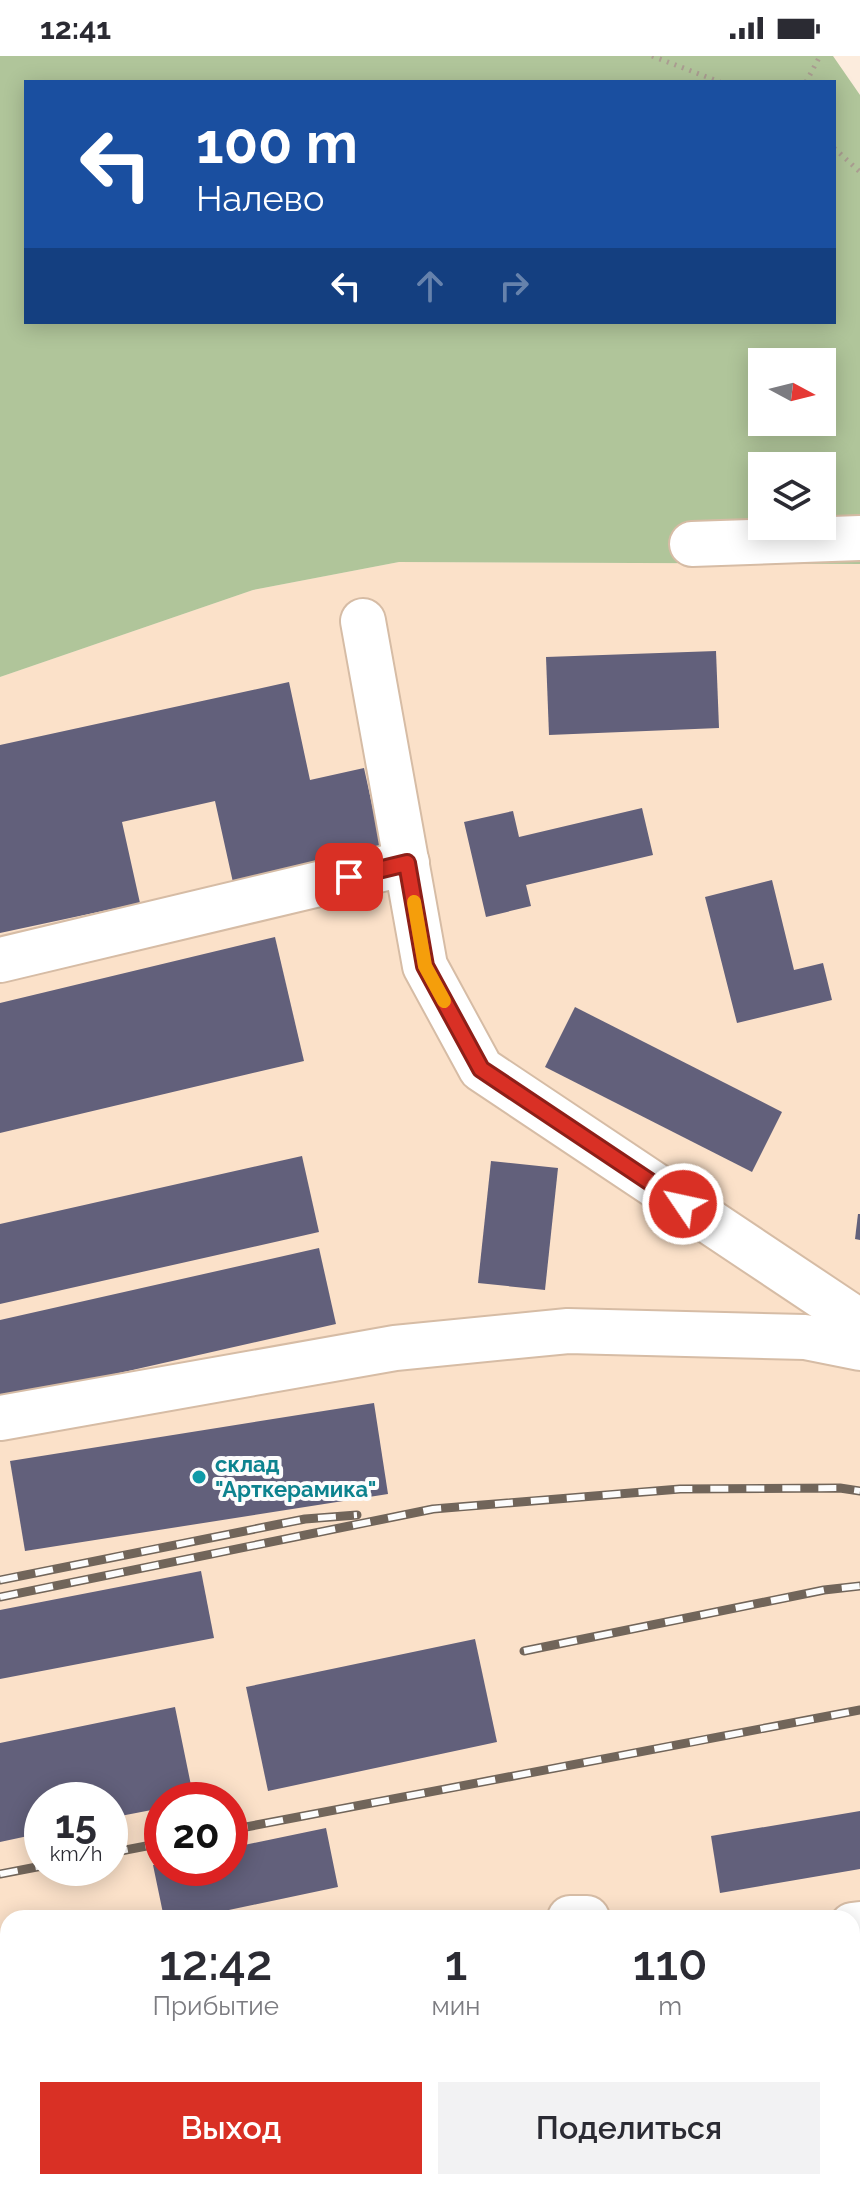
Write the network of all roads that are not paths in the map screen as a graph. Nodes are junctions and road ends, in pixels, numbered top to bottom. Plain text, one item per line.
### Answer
1 (860, 538) edge
2 (692, 544) dead end
3 (363, 621) dead end
4 (407, 863) junction
5 (0, 960) edge
6 (860, 1322) edge
7 (860, 1348) edge
8 (0, 1418) edge

1 - 2 lane
3 - 4 lane
4 - 5 lane
4 - 6 lane
7 - 8 lane

